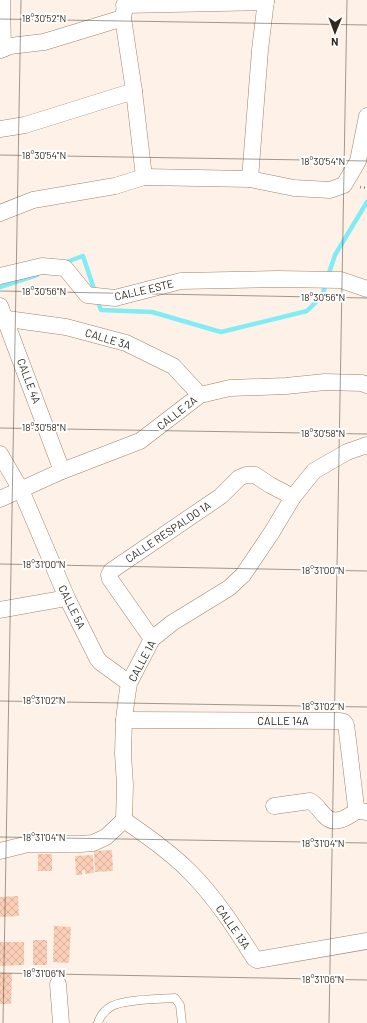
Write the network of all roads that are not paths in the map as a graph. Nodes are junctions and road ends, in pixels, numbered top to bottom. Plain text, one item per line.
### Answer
1 (2, 0) edge
2 (266, 1) edge
3 (124, 8) edge
4 (2, 50) edge
5 (134, 92) junction
6 (367, 116) edge
7 (0, 129) edge
8 (144, 177) junction
9 (250, 179) junction
10 (0, 213) edge
11 (0, 276) edge
12 (367, 289) edge
13 (2, 314) edge
14 (367, 385) edge
15 (200, 395) junction
16 (367, 445) edge
17 (0, 454) edge
18 (62, 471) junction
19 (21, 490) junction
20 (293, 497) junction
21 (0, 499) edge
22 (67, 598) junction
23 (0, 610) edge
24 (152, 639) junction
25 (129, 683) junction
26 (124, 720) junction
27 (274, 806) dead end
28 (362, 811) edge
29 (124, 820) junction
30 (0, 851) edge
31 (367, 941) edge
32 (58, 984) dead end
33 (61, 1023) edge
34 (98, 1023) edge
35 (182, 1023) edge

1 - 4 street
2 - 3 street
2 - 9 street
3 - 4 street
3 - 5 street
5 - 7 street
5 - 8 street
6 - 9 street
8 - 9 street
8 - 10 street
11 - 12 street, CALLE ESTE
13 - 15 street, CALLE 3A
13 - 18 street, CALLE 4A
14 - 15 street, CALLE 2A
15 - 18 street, CALLE 2A
16 - 20 street, CALLE 1A
17 - 19 street, CALLE 5A
18 - 19 street, CALLE 2A
19 - 21 street, CALLE 2A
19 - 22 street, CALLE 5A
20 - 24 street, CALLE 1A
20 - 24 street, CALLE RESPALDO 1A
22 - 23 street
22 - 25 street, CALLE 5A
24 - 25 street, CALLE 1A
25 - 26 street, CALLE 1A
26 - 28 street, CALLE 14A
26 - 29 street, CALLE 1A
27 - 28 street
29 - 30 street
29 - 31 street, CALLE 13A
32 - 33 street
34 - 35 lane

